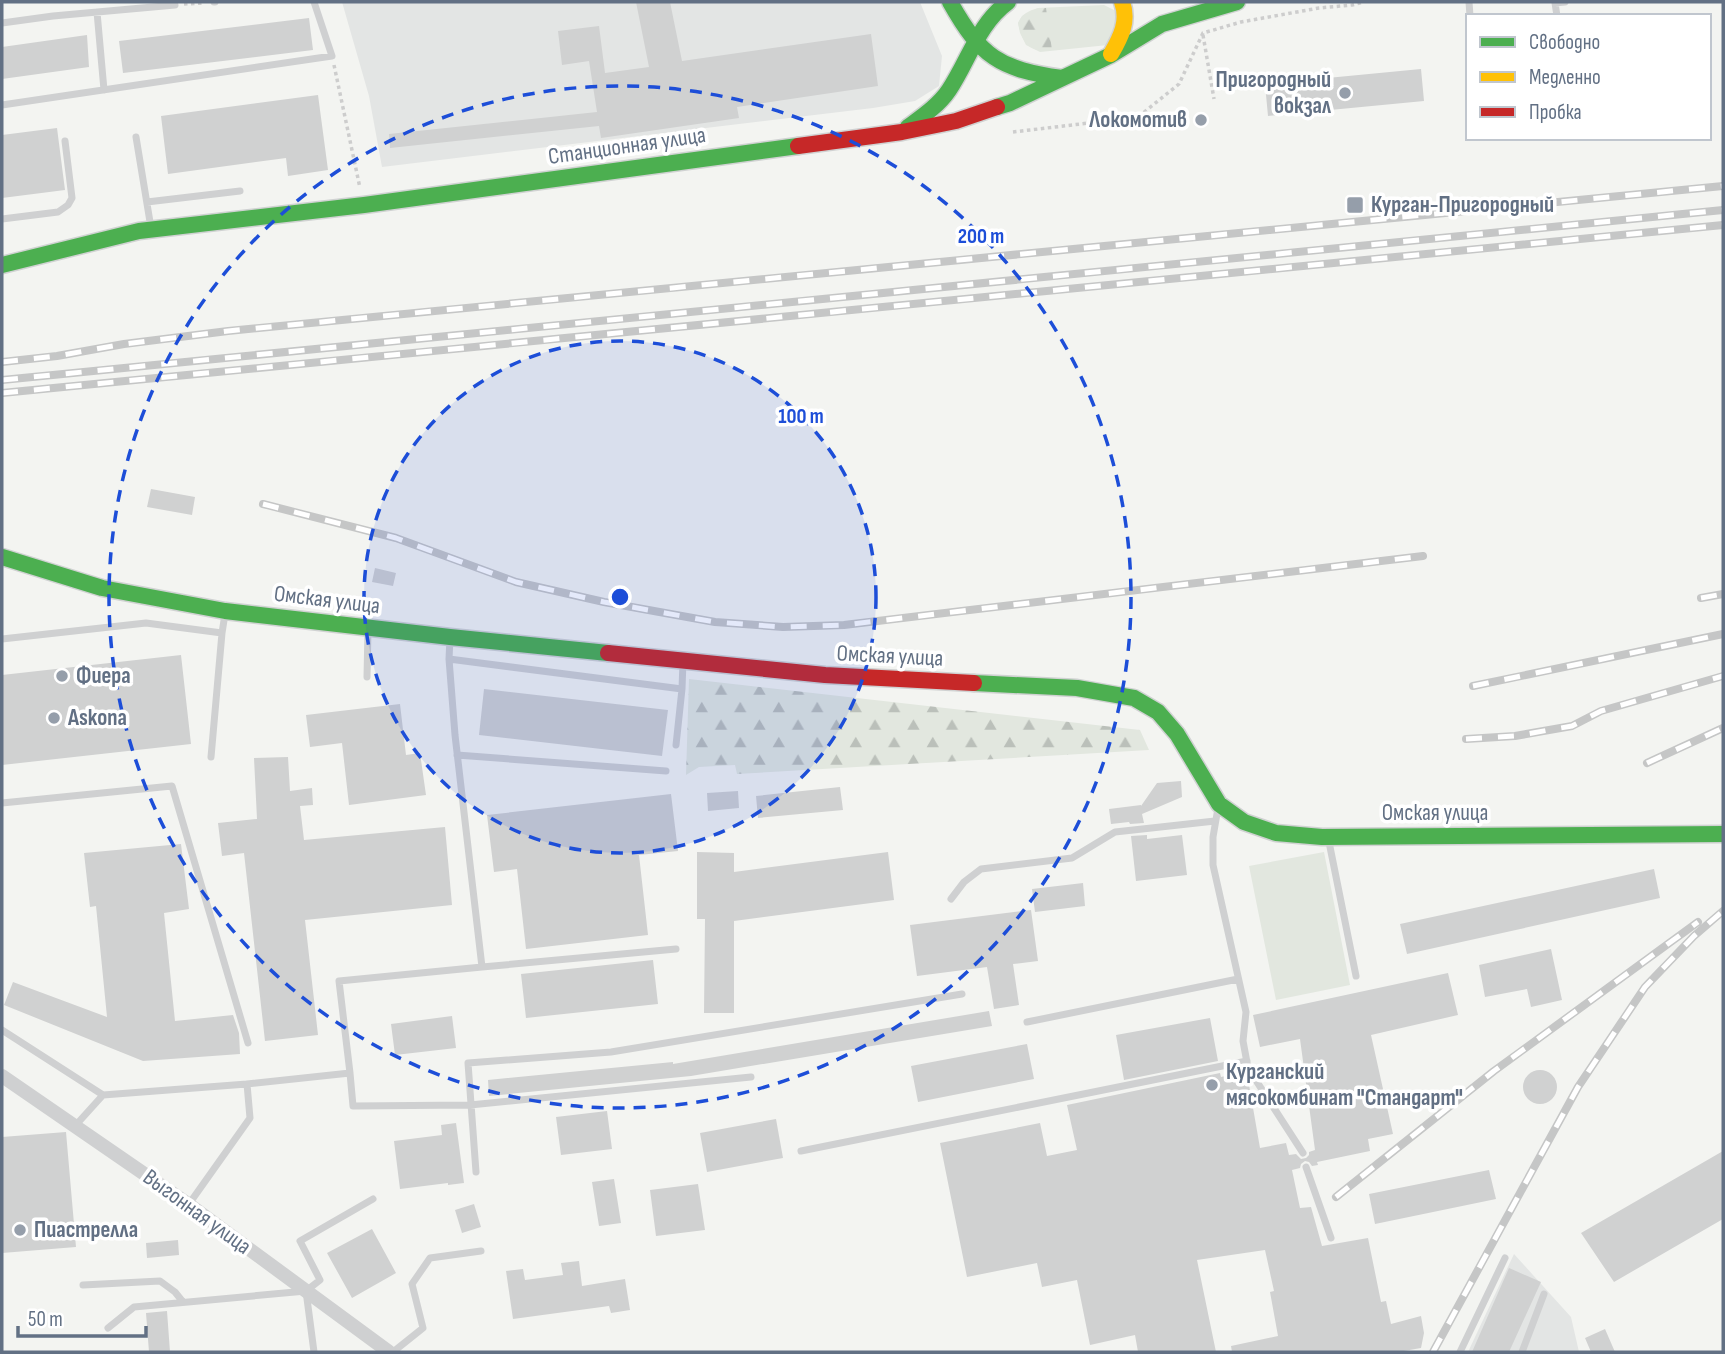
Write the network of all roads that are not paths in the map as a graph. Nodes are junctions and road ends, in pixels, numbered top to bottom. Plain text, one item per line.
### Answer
1 (314, 2) edge
2 (950, 2) edge
3 (1008, 2) edge
4 (1122, 2) edge
5 (1237, 2) edge
6 (1565, 2) edge
7 (175, 5) road end
8 (97, 12) junction
9 (1557, 14) edge
10 (2, 23) edge
11 (975, 44) junction
12 (1111, 55) junction
13 (1063, 78) junction
14 (104, 90) junction
15 (2, 105) edge
16 (902, 131) junction
17 (136, 136) dead end
18 (65, 141) dead end
19 (240, 191) dead end
20 (147, 202) junction
21 (2, 219) edge
22 (152, 229) junction
23 (2, 265) edge
24 (2, 557) edge
25 (225, 611) junction
26 (368, 628) junction
27 (222, 633) junction
28 (450, 637) junction
29 (2, 639) edge
30 (449, 659) junction
31 (683, 661) junction
32 (366, 677) dead end
33 (682, 689) junction
34 (676, 745) dead end
35 (457, 755) junction
36 (211, 757) dead end
37 (666, 771) dead end
38 (2, 803) edge
39 (1219, 804) junction
40 (1215, 821) junction
41 (1723, 834) edge
42 (1328, 836) junction
43 (951, 899) dead end
44 (676, 949) dead end
45 (482, 967) junction
46 (1356, 976) dead end
47 (1238, 979) junction
48 (962, 994) dead end
49 (1027, 1022) dead end
50 (2, 1030) edge
51 (248, 1043) dead end
52 (1247, 1061) junction
53 (350, 1073) junction
54 (2, 1076) edge
55 (751, 1077) dead end
56 (247, 1084) junction
57 (103, 1095) junction
58 (470, 1105) junction
59 (75, 1126) junction
60 (801, 1151) dead end
61 (1303, 1153) dead end
62 (1306, 1167) dead end
63 (476, 1172) dead end
64 (373, 1199) dead end
65 (188, 1204) junction
66 (1331, 1238) dead end
67 (481, 1251) dead end
68 (1505, 1258) dead end
69 (83, 1285) dead end
70 (306, 1291) junction
71 (1544, 1294) dead end
72 (183, 1302) junction
73 (108, 1328) dead end
74 (1526, 1342) junction
75 (314, 1352) edge
76 (391, 1352) edge
77 (1460, 1352) edge
78 (1522, 1352) edge
79 (1528, 1352) edge

1 - 14 lane
2 - 11 main road
3 - 11 main road
4 - 12 main road
5 - 12 main road, Станционная улица
6 - 9 lane
7 - 8 lane
8 - 10 lane
8 - 14 lane
11 - 13 main road
11 - 16 main road
12 - 13 main road, Станционная улица
13 - 16 main road, Станционная улица
14 - 15 lane
16 - 22 main road, Станционная улица
17 - 20 lane
18 - 21 lane
19 - 20 lane
20 - 22 lane
22 - 23 main road, Станционная улица
24 - 25 main road, Омская улица
25 - 26 main road, Омская улица
25 - 27 lane
26 - 28 main road, Омская улица
26 - 32 lane
27 - 29 lane
27 - 36 lane
28 - 30 lane
28 - 31 main road, Омская улица
30 - 33 lane
30 - 35 lane
31 - 33 lane
31 - 39 main road, Омская улица
33 - 34 lane
35 - 37 lane
35 - 45 lane
38 - 51 lane
39 - 40 lane
39 - 42 main road, Омская улица
40 - 43 lane
40 - 47 lane
41 - 42 main road, Омская улица
42 - 46 lane
44 - 45 lane
45 - 53 lane
47 - 49 lane
47 - 52 lane
48 - 58 lane
50 - 57 lane
52 - 60 lane
52 - 61 lane
53 - 56 lane
53 - 58 lane
54 - 59 street, Выгонная улица
55 - 58 lane
56 - 57 lane
56 - 65 lane
57 - 59 lane
58 - 63 lane
59 - 65 street, Выгонная улица
62 - 66 lane
64 - 70 lane
65 - 70 street, Выгонная улица
67 - 76 lane
68 - 77 lane
69 - 72 lane
70 - 72 lane
70 - 75 lane
70 - 76 street, Выгонная улица
71 - 74 lane
72 - 73 lane
74 - 78 lane
74 - 79 lane

